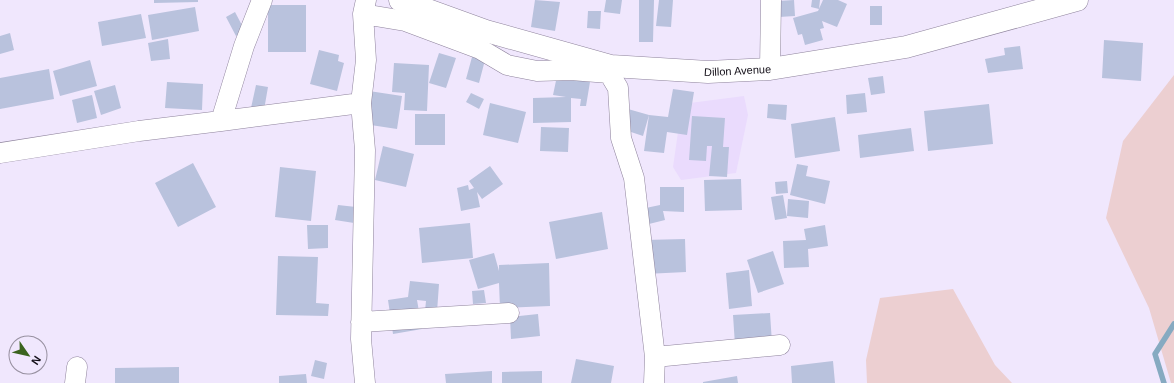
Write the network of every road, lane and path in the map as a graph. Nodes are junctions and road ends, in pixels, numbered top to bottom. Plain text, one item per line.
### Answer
1 (262, 0) edge
2 (400, 0) edge
3 (770, 0) edge
4 (1066, 2) edge
5 (364, 7) edge
6 (770, 69) junction
7 (361, 103) junction
8 (221, 121) junction
9 (0, 153) edge
10 (509, 313) dead end
11 (361, 322) junction
12 (780, 345) dead end
13 (656, 357) junction
14 (365, 383) edge
15 (654, 383) edge

1 - 8 street
2 - 6 street, Dillon Avenue
3 - 6 street
4 - 6 street, Dillon Avenue
5 - 7 street
5 - 13 street
7 - 8 street
7 - 11 street
8 - 9 street
10 - 11 street
11 - 14 street
12 - 13 street
13 - 15 street

